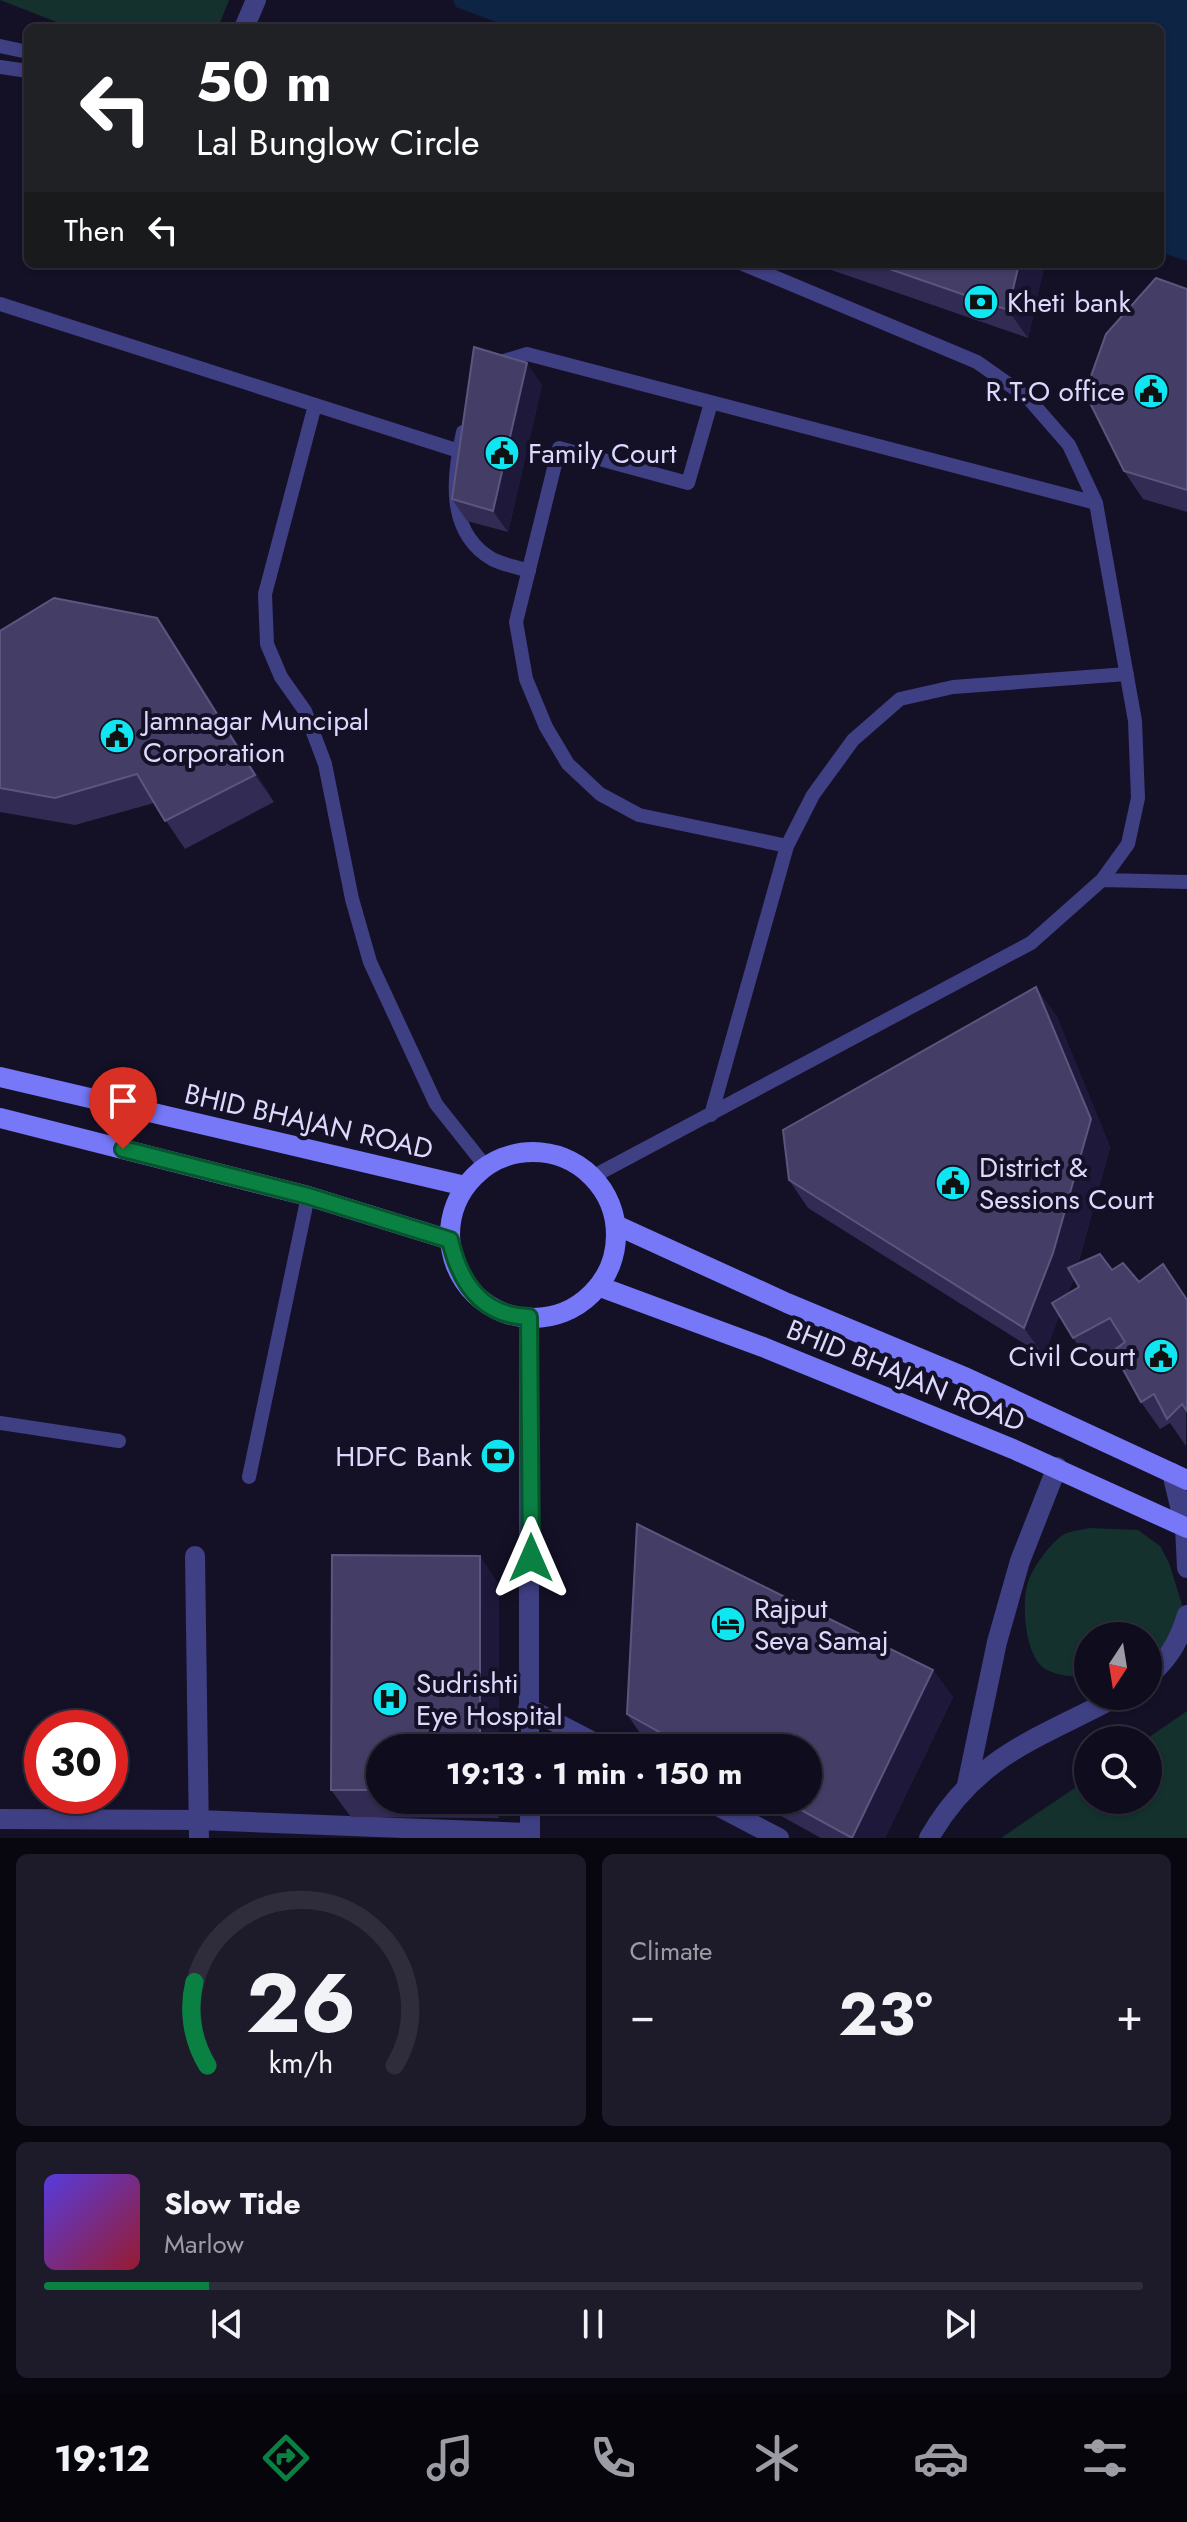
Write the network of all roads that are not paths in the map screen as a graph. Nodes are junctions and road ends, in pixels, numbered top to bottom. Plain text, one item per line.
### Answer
1 (256, 0) edge
2 (246, 24) edge
3 (0, 46) edge
4 (24, 51) edge
5 (0, 67) edge
6 (24, 70) edge
7 (753, 268) edge
8 (0, 304) edge
9 (478, 380) edge
10 (711, 403) junction
11 (315, 405) junction
12 (465, 420) edge
13 (459, 451) junction
14 (1096, 503) junction
15 (529, 571) junction
16 (1127, 674) junction
17 (787, 846) junction
18 (1102, 880) junction
19 (1187, 882) edge
20 (0, 1077) edge
21 (711, 1115) junction
22 (0, 1118) edge
23 (486, 1167) junction
24 (592, 1177) junction
25 (465, 1186) junction
26 (308, 1196) junction
27 (616, 1225) junction
28 (450, 1240) junction
29 (598, 1286) junction
30 (529, 1317) junction
31 (0, 1423) edge
32 (119, 1441) dead end
33 (1057, 1467) junction
34 (249, 1477) dead end
35 (1180, 1477) edge
36 (1186, 1528) edge
37 (195, 1556) dead end
38 (1187, 1568) edge
39 (1187, 1615) edge
40 (1187, 1659) edge
41 (1165, 1662) junction
42 (1162, 1664) edge
43 (528, 1708) junction
44 (1091, 1710) edge
45 (529, 1734) edge
46 (578, 1734) edge
47 (967, 1785) junction
48 (530, 1814) edge
49 (733, 1814) edge
50 (0, 1819) edge
51 (199, 1829) edge
52 (530, 1836) edge
53 (779, 1838) edge
54 (929, 1838) edge

1 - 2 street
3 - 4 lane
5 - 6 lane
7 - 14 lane
8 - 11 lane
9 - 10 lane
10 - 14 lane
10 - 15 lane
11 - 13 lane
11 - 23 lane
12 - 13 lane
13 - 15 lane
14 - 16 lane
15 - 17 lane
16 - 17 lane
16 - 18 lane
17 - 21 lane
18 - 19 lane
18 - 21 lane
20 - 25 main road, BHID BHAJAN ROAD
21 - 24 lane
22 - 26 main road
23 - 24 main road
23 - 25 main road
24 - 27 main road
25 - 28 main road
26 - 28 main road
26 - 34 lane
27 - 29 main road
27 - 35 main road, BHID BHAJAN ROAD
28 - 30 main road
29 - 30 main road
29 - 33 main road, BHID BHAJAN ROAD
30 - 43 street
31 - 32 lane
33 - 36 main road, BHID BHAJAN ROAD
33 - 47 street
35 - 36 street
36 - 38 street
37 - 51 street
39 - 41 street
40 - 41 street
41 - 42 street
43 - 45 street
43 - 46 street
44 - 47 street
47 - 54 street
48 - 52 street
49 - 53 street
50 - 51 street
51 - 52 street

